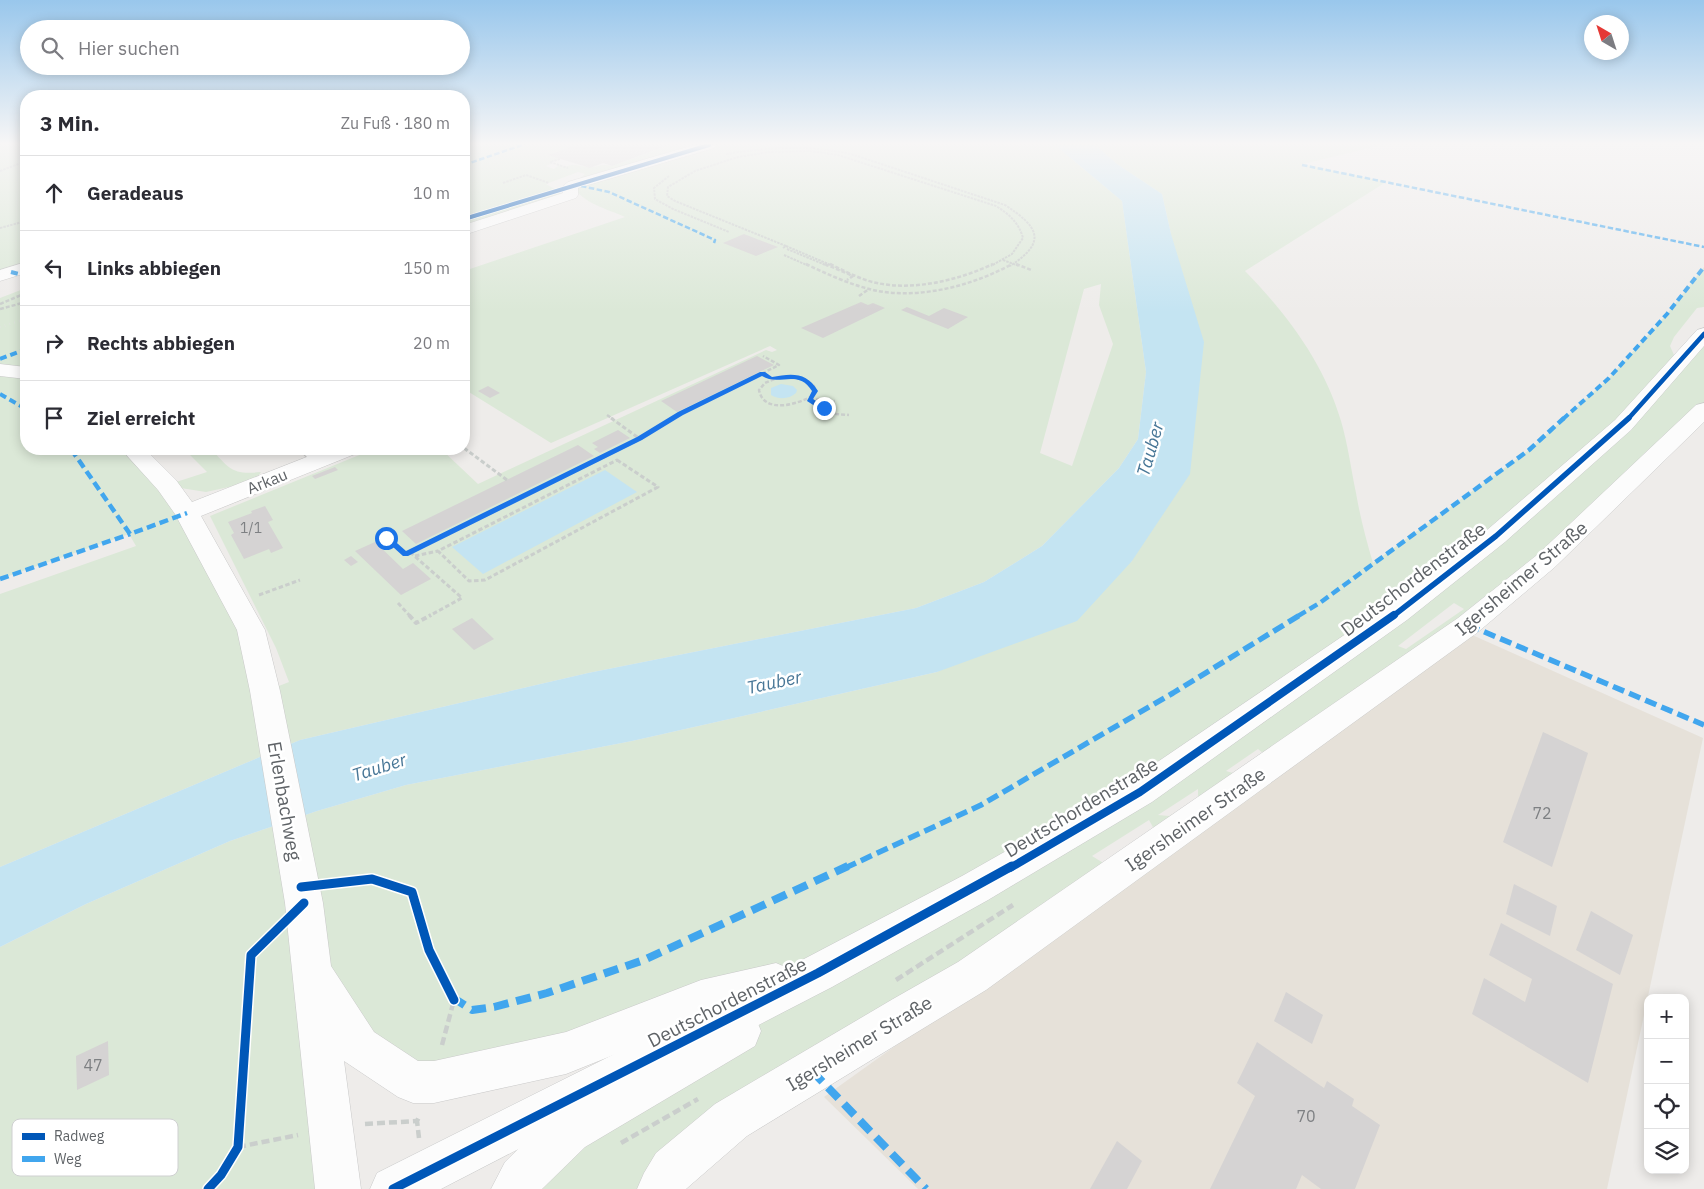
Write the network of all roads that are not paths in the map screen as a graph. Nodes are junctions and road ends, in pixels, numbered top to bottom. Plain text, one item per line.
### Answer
1 (554, 200) edge
2 (470, 228) edge
3 (20, 269) edge
4 (0, 276) edge
5 (1704, 334) edge
6 (0, 370) edge
7 (20, 372) edge
8 (1704, 410) edge
9 (138, 455) edge
10 (311, 455) edge
11 (187, 513) junction
12 (818, 973) junction
13 (313, 975) junction
14 (338, 1189) edge
15 (393, 1189) edge
16 (514, 1189) edge
17 (660, 1189) edge

1 - 2 street
3 - 4 street
5 - 12 street, Deutschordenstraße
6 - 7 street
8 - 17 street, Igersheimer Straße
9 - 11 street, Erlenbachweg
10 - 11 street, Arkau
11 - 13 street, Erlenbachweg
12 - 13 street
12 - 15 street, Deutschordenstraße
12 - 16 street
13 - 14 street, Erlenbachweg

